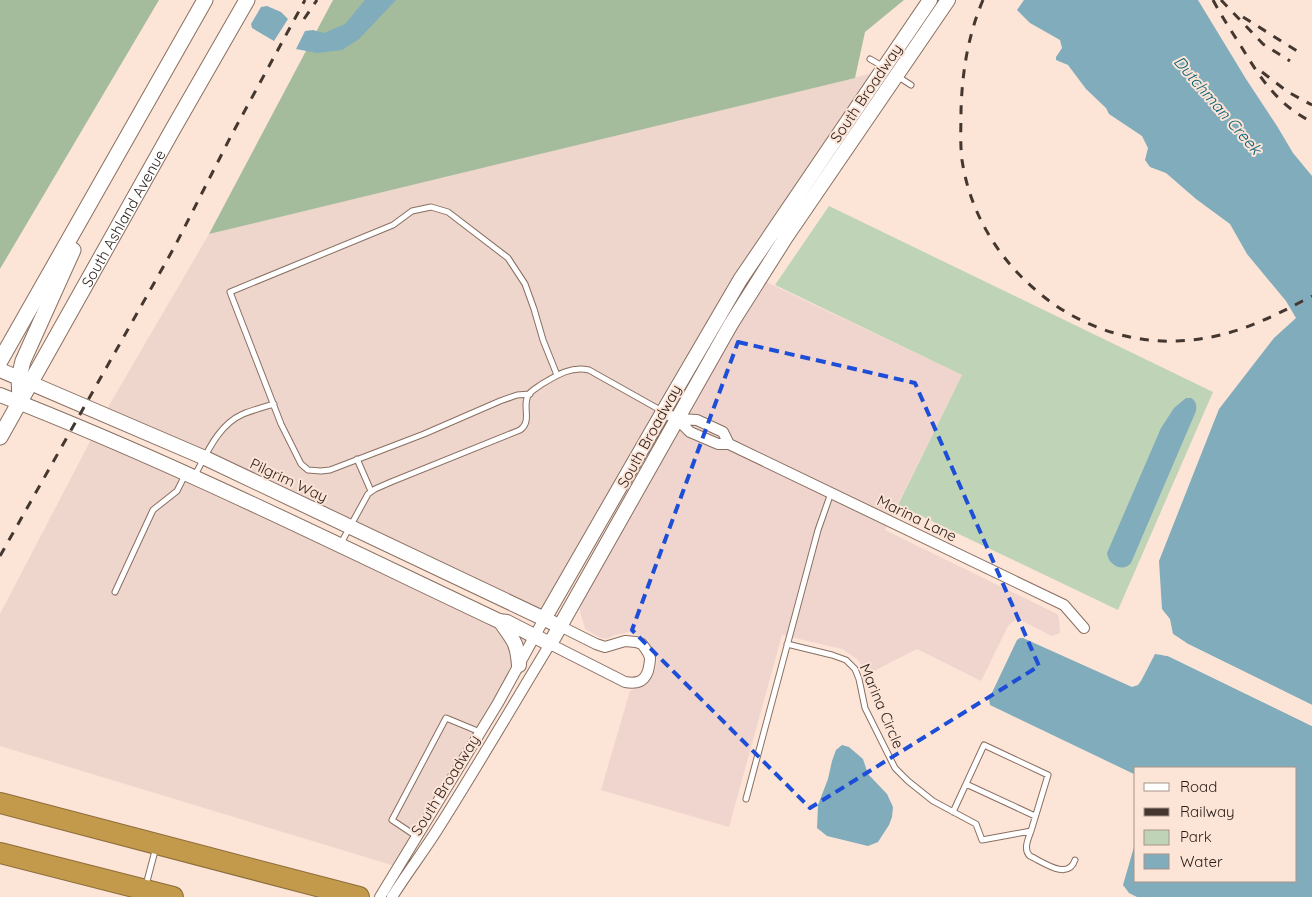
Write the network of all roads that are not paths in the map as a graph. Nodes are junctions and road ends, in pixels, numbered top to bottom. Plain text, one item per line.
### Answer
1 (204, 0) edge
2 (247, 0) edge
3 (930, 0) edge
4 (948, 0) edge
5 (870, 59) dead end
6 (884, 68) junction
7 (897, 76) junction
8 (911, 85) dead end
9 (83, 215) junction
10 (0, 361) edge
11 (0, 370) edge
12 (556, 375) junction
13 (25, 380) junction
14 (530, 394) junction
15 (0, 395) edge
16 (20, 403) junction
17 (274, 404) junction
18 (663, 412) junction
19 (677, 419) junction
20 (0, 438) edge
21 (205, 458) junction
22 (356, 459) junction
23 (190, 475) junction
24 (371, 492) junction
25 (831, 492) junction
26 (351, 527) junction
27 (340, 546) junction
28 (115, 592) dead end
29 (544, 619) junction
30 (499, 621) junction
31 (560, 626) junction
32 (1084, 628) dead end
33 (535, 636) junction
34 (550, 644) junction
35 (787, 644) junction
36 (519, 665) junction
37 (480, 732) junction
38 (966, 784) junction
39 (746, 799) dead end
40 (0, 803) edge
41 (953, 812) junction
42 (1035, 816) junction
43 (1031, 831) junction
44 (416, 836) junction
45 (156, 844) junction
46 (0, 852) edge
47 (1074, 860) dead end
48 (144, 890) junction
49 (356, 896) edge
50 (173, 897) edge
51 (380, 897) edge
52 (392, 897) edge

1 - 9 main road
2 - 13 main road, South Ashland Avenue
3 - 6 street, South Broadway
4 - 7 street, South Broadway
5 - 6 lane
6 - 7 lane
6 - 18 street, South Broadway
7 - 8 lane
7 - 19 street, South Broadway
9 - 10 main road
9 - 13 main road
11 - 13 street, Pilgrim Way
12 - 14 lane
12 - 17 lane
12 - 18 lane
13 - 16 main road
13 - 21 street, Pilgrim Way
14 - 22 lane
14 - 24 lane
15 - 16 street
16 - 20 main road
16 - 23 street
17 - 21 lane
17 - 22 lane
18 - 19 street, Marina Lane
18 - 29 street, South Broadway
19 - 25 street, Marina Lane
19 - 31 street, South Broadway
21 - 23 lane
21 - 26 street, Pilgrim Way
22 - 24 lane
23 - 27 street
23 - 28 lane
24 - 26 lane
25 - 32 street, Marina Lane
25 - 35 lane
26 - 27 lane
26 - 29 street, Pilgrim Way
27 - 30 street
29 - 31 street, Pilgrim Way
29 - 33 street, South Broadway
30 - 33 street
30 - 36 street
31 - 34 street, South Broadway
31 - 34 street
33 - 34 street
33 - 36 street, South Broadway
34 - 52 street, South Broadway
35 - 39 lane
35 - 41 lane, Marina Circle
36 - 37 street, South Broadway
37 - 44 street, South Broadway
37 - 44 lane
38 - 41 lane
38 - 42 lane
38 - 42 lane
40 - 45 highway
41 - 43 lane, Marina Circle
42 - 43 lane
43 - 47 lane
44 - 51 street, South Broadway
45 - 48 lane
45 - 49 highway
46 - 48 highway
48 - 50 highway

